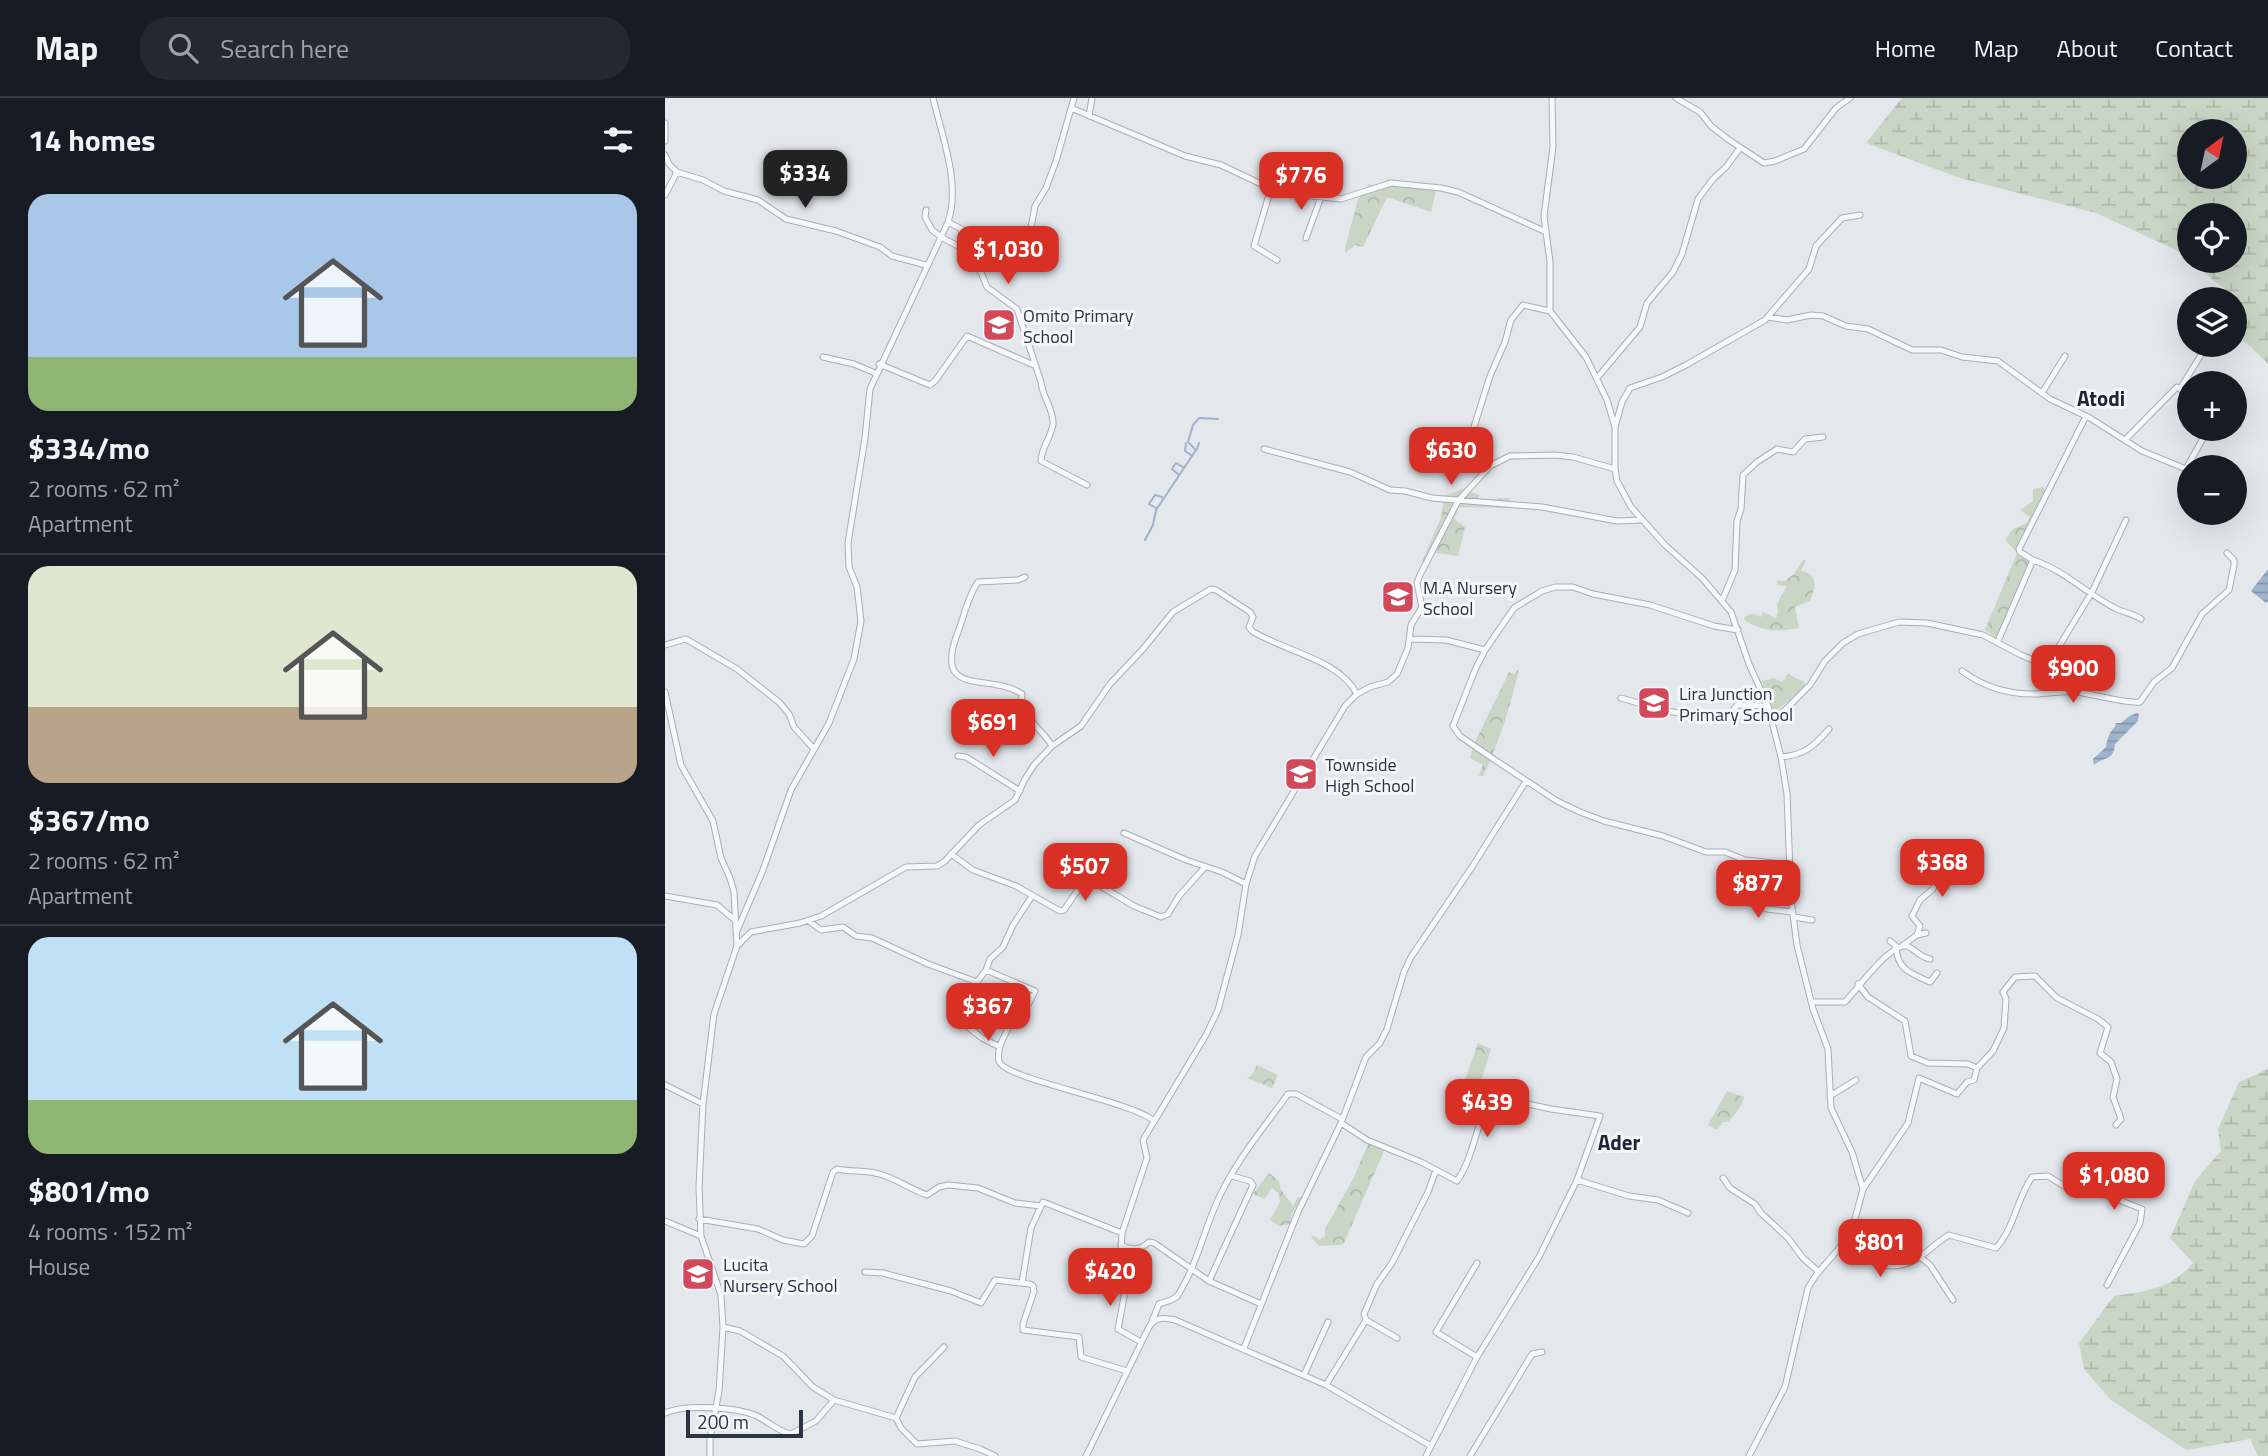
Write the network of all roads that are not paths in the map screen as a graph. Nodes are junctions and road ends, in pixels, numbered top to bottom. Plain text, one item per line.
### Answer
1 (933, 98) edge
2 (1074, 98) edge
3 (1091, 98) edge
4 (1552, 98) edge
5 (1676, 98) edge
6 (1850, 98) edge
7 (1071, 108) junction
8 (1090, 116) junction
9 (665, 123) edge
10 (665, 141) edge
11 (1740, 148) junction
12 (665, 155) edge
13 (677, 172) junction
14 (1271, 187) junction
15 (665, 195) edge
16 (1321, 197) junction
17 (926, 210) dead end
18 (1860, 215) dead end
19 (948, 222) junction
20 (961, 230) junction
21 (1545, 231) junction
22 (941, 237) junction
23 (1306, 238) dead end
24 (969, 252) junction
25 (1277, 260) dead end
26 (926, 265) junction
27 (1550, 311) junction
28 (1768, 317) junction
29 (2065, 356) dead end
30 (823, 357) dead end
31 (2200, 357) edge
32 (880, 364) junction
33 (1036, 366) junction
34 (875, 373) junction
35 (1597, 378) junction
36 (2042, 393) junction
37 (2086, 416) junction
38 (1615, 427) junction
39 (1823, 437) dead end
40 (2125, 440) junction
41 (2202, 441) edge
42 (1264, 449) dead end
43 (1490, 466) junction
44 (1615, 469) junction
45 (1087, 485) dead end
46 (1458, 501) junction
47 (1641, 520) junction
48 (2126, 520) dead end
49 (2227, 553) dead end
50 (2033, 560) junction
51 (1025, 577) dead end
52 (2092, 592) junction
53 (1722, 601) junction
54 (2141, 619) dead end
55 (1738, 629) junction
56 (1410, 639) junction
57 (1997, 641) junction
58 (665, 645) edge
59 (1485, 650) junction
60 (2045, 664) junction
61 (1962, 671) dead end
62 (2067, 691) junction
63 (665, 692) edge
64 (1357, 694) junction
65 (1621, 698) dead end
66 (1768, 705) junction
67 (1772, 719) junction
68 (1829, 729) dead end
69 (1052, 746) junction
70 (814, 750) junction
71 (958, 756) dead end
72 (1781, 757) junction
73 (1526, 781) junction
74 (1020, 791) junction
75 (1124, 834) dead end
76 (951, 854) junction
77 (1945, 862) dead end
78 (1790, 865) junction
79 (1205, 867) junction
80 (1246, 884) junction
81 (665, 896) edge
82 (1032, 896) junction
83 (1731, 897) dead end
84 (1793, 915) junction
85 (735, 920) junction
86 (1812, 920) dead end
87 (809, 921) junction
88 (736, 933) junction
89 (1926, 933) dead end
90 (1917, 935) junction
91 (1890, 941) dead end
92 (737, 946) junction
93 (1898, 947) junction
94 (1930, 959) dead end
95 (986, 970) junction
96 (1937, 973) dead end
97 (1858, 984) junction
98 (1812, 1002) junction
99 (959, 1020) dead end
100 (1000, 1047) junction
101 (1977, 1068) junction
102 (1856, 1080) dead end
103 (665, 1085) edge
104 (1462, 1090) dead end
105 (1830, 1096) junction
106 (1491, 1097) junction
107 (703, 1104) junction
108 (1154, 1121) junction
109 (1341, 1121) junction
110 (2116, 1125) dead end
111 (1436, 1170) junction
112 (1232, 1176) junction
113 (1723, 1178) dead end
114 (1577, 1180) junction
115 (1863, 1189) junction
116 (1041, 1206) junction
117 (1688, 1213) dead end
118 (699, 1219) junction
119 (665, 1221) edge
120 (1122, 1233) junction
121 (701, 1236) junction
122 (1121, 1245) junction
123 (1842, 1245) junction
124 (1920, 1256) junction
125 (1477, 1263) dead end
126 (1191, 1270) junction
127 (865, 1272) dead end
128 (1819, 1272) junction
129 (1209, 1281) junction
130 (1022, 1283) junction
131 (2107, 1285) dead end
132 (1953, 1300) dead end
133 (1261, 1304) junction
134 (1366, 1320) junction
135 (1328, 1322) dead end
136 (1150, 1324) junction
137 (723, 1327) junction
138 (1397, 1338) dead end
139 (1141, 1342) junction
140 (944, 1347) dead end
141 (1244, 1348) junction
142 (1542, 1352) dead end
143 (1477, 1357) junction
144 (1127, 1371) junction
145 (1304, 1375) junction
146 (1326, 1385) junction
147 (834, 1400) junction
148 (716, 1409) junction
149 (665, 1413) edge
150 (896, 1418) junction
151 (1431, 1446) junction
152 (709, 1456) edge
153 (995, 1456) edge
154 (1086, 1456) edge
155 (1426, 1456) edge
156 (1470, 1456) edge
157 (1749, 1456) edge

1 - 19 street
2 - 7 street
3 - 8 street
4 - 21 street
5 - 11 street
6 - 11 street
7 - 8 street
7 - 20 street
8 - 14 street
9 - 10 street
11 - 35 street
12 - 13 street
13 - 15 street
13 - 26 street
14 - 16 street
14 - 25 street
16 - 21 street
16 - 23 street
17 - 22 street
18 - 28 street
19 - 20 street
19 - 22 street
20 - 24 street
21 - 27 street
22 - 24 street
22 - 26 street
24 - 33 street
26 - 32 street
27 - 35 street
27 - 43 street
28 - 36 street
28 - 38 street
29 - 36 street
30 - 34 street
31 - 40 street
32 - 33 street
32 - 34 street
33 - 45 street
34 - 70 street
35 - 38 street
36 - 37 street
37 - 40 street
37 - 50 street
38 - 44 street
39 - 53 street
40 - 41 street
42 - 46 street
43 - 44 street
43 - 46 street
44 - 47 street
46 - 47 street
46 - 56 street
47 - 53 street
48 - 52 street
49 - 62 street
50 - 52 street
50 - 57 street
51 - 69 street
52 - 54 street
52 - 60 street
53 - 55 street
55 - 59 street
55 - 66 street
56 - 59 street
56 - 64 street
57 - 60 street
57 - 67 street
58 - 70 street
59 - 73 street
60 - 62 street
61 - 62 street
63 - 85 street
64 - 69 street
64 - 80 street
65 - 66 street
66 - 67 street
67 - 72 street
68 - 72 street
69 - 74 street
70 - 88 street
71 - 74 street
72 - 78 street
73 - 78 street
73 - 109 street
74 - 76 street
75 - 79 street
76 - 82 street
76 - 87 street
77 - 90 street
78 - 84 street
79 - 80 street
79 - 82 street
80 - 108 street
81 - 85 street
82 - 95 street
83 - 84 street
84 - 86 street
84 - 98 street
85 - 88 street
87 - 92 street
87 - 95 street
88 - 92 street
89 - 90 street
90 - 93 street
91 - 93 street
92 - 107 street
93 - 94 street
93 - 96 street
93 - 97 street
95 - 100 street
97 - 98 street
97 - 101 street
98 - 105 street
99 - 100 street
100 - 108 street
101 - 110 street
101 - 115 street
102 - 105 street
103 - 107 street
104 - 106 street
105 - 115 street
106 - 111 street
106 - 114 street
107 - 118 street
108 - 120 street
109 - 111 street
109 - 112 street
109 - 133 street
111 - 134 street
112 - 126 street
112 - 129 street
113 - 128 street
114 - 117 street
114 - 143 street
115 - 123 street
116 - 118 street
116 - 120 street
116 - 130 street
118 - 121 street
119 - 121 street
120 - 122 street
121 - 137 street
122 - 126 street
122 - 139 street
123 - 124 street
123 - 128 street
124 - 131 street
124 - 132 street
125 - 143 street
126 - 129 street
126 - 136 street
127 - 130 street
128 - 157 street
129 - 133 street
130 - 144 street
133 - 141 street
134 - 138 street
134 - 146 street
135 - 145 street
136 - 139 street
136 - 141 street
137 - 147 street
137 - 148 street
139 - 144 street
140 - 150 street
141 - 145 street
142 - 156 street
143 - 151 street
144 - 154 street
145 - 146 street
146 - 151 street
147 - 148 street
147 - 150 street
148 - 149 street
148 - 152 street
150 - 153 street
151 - 155 street

